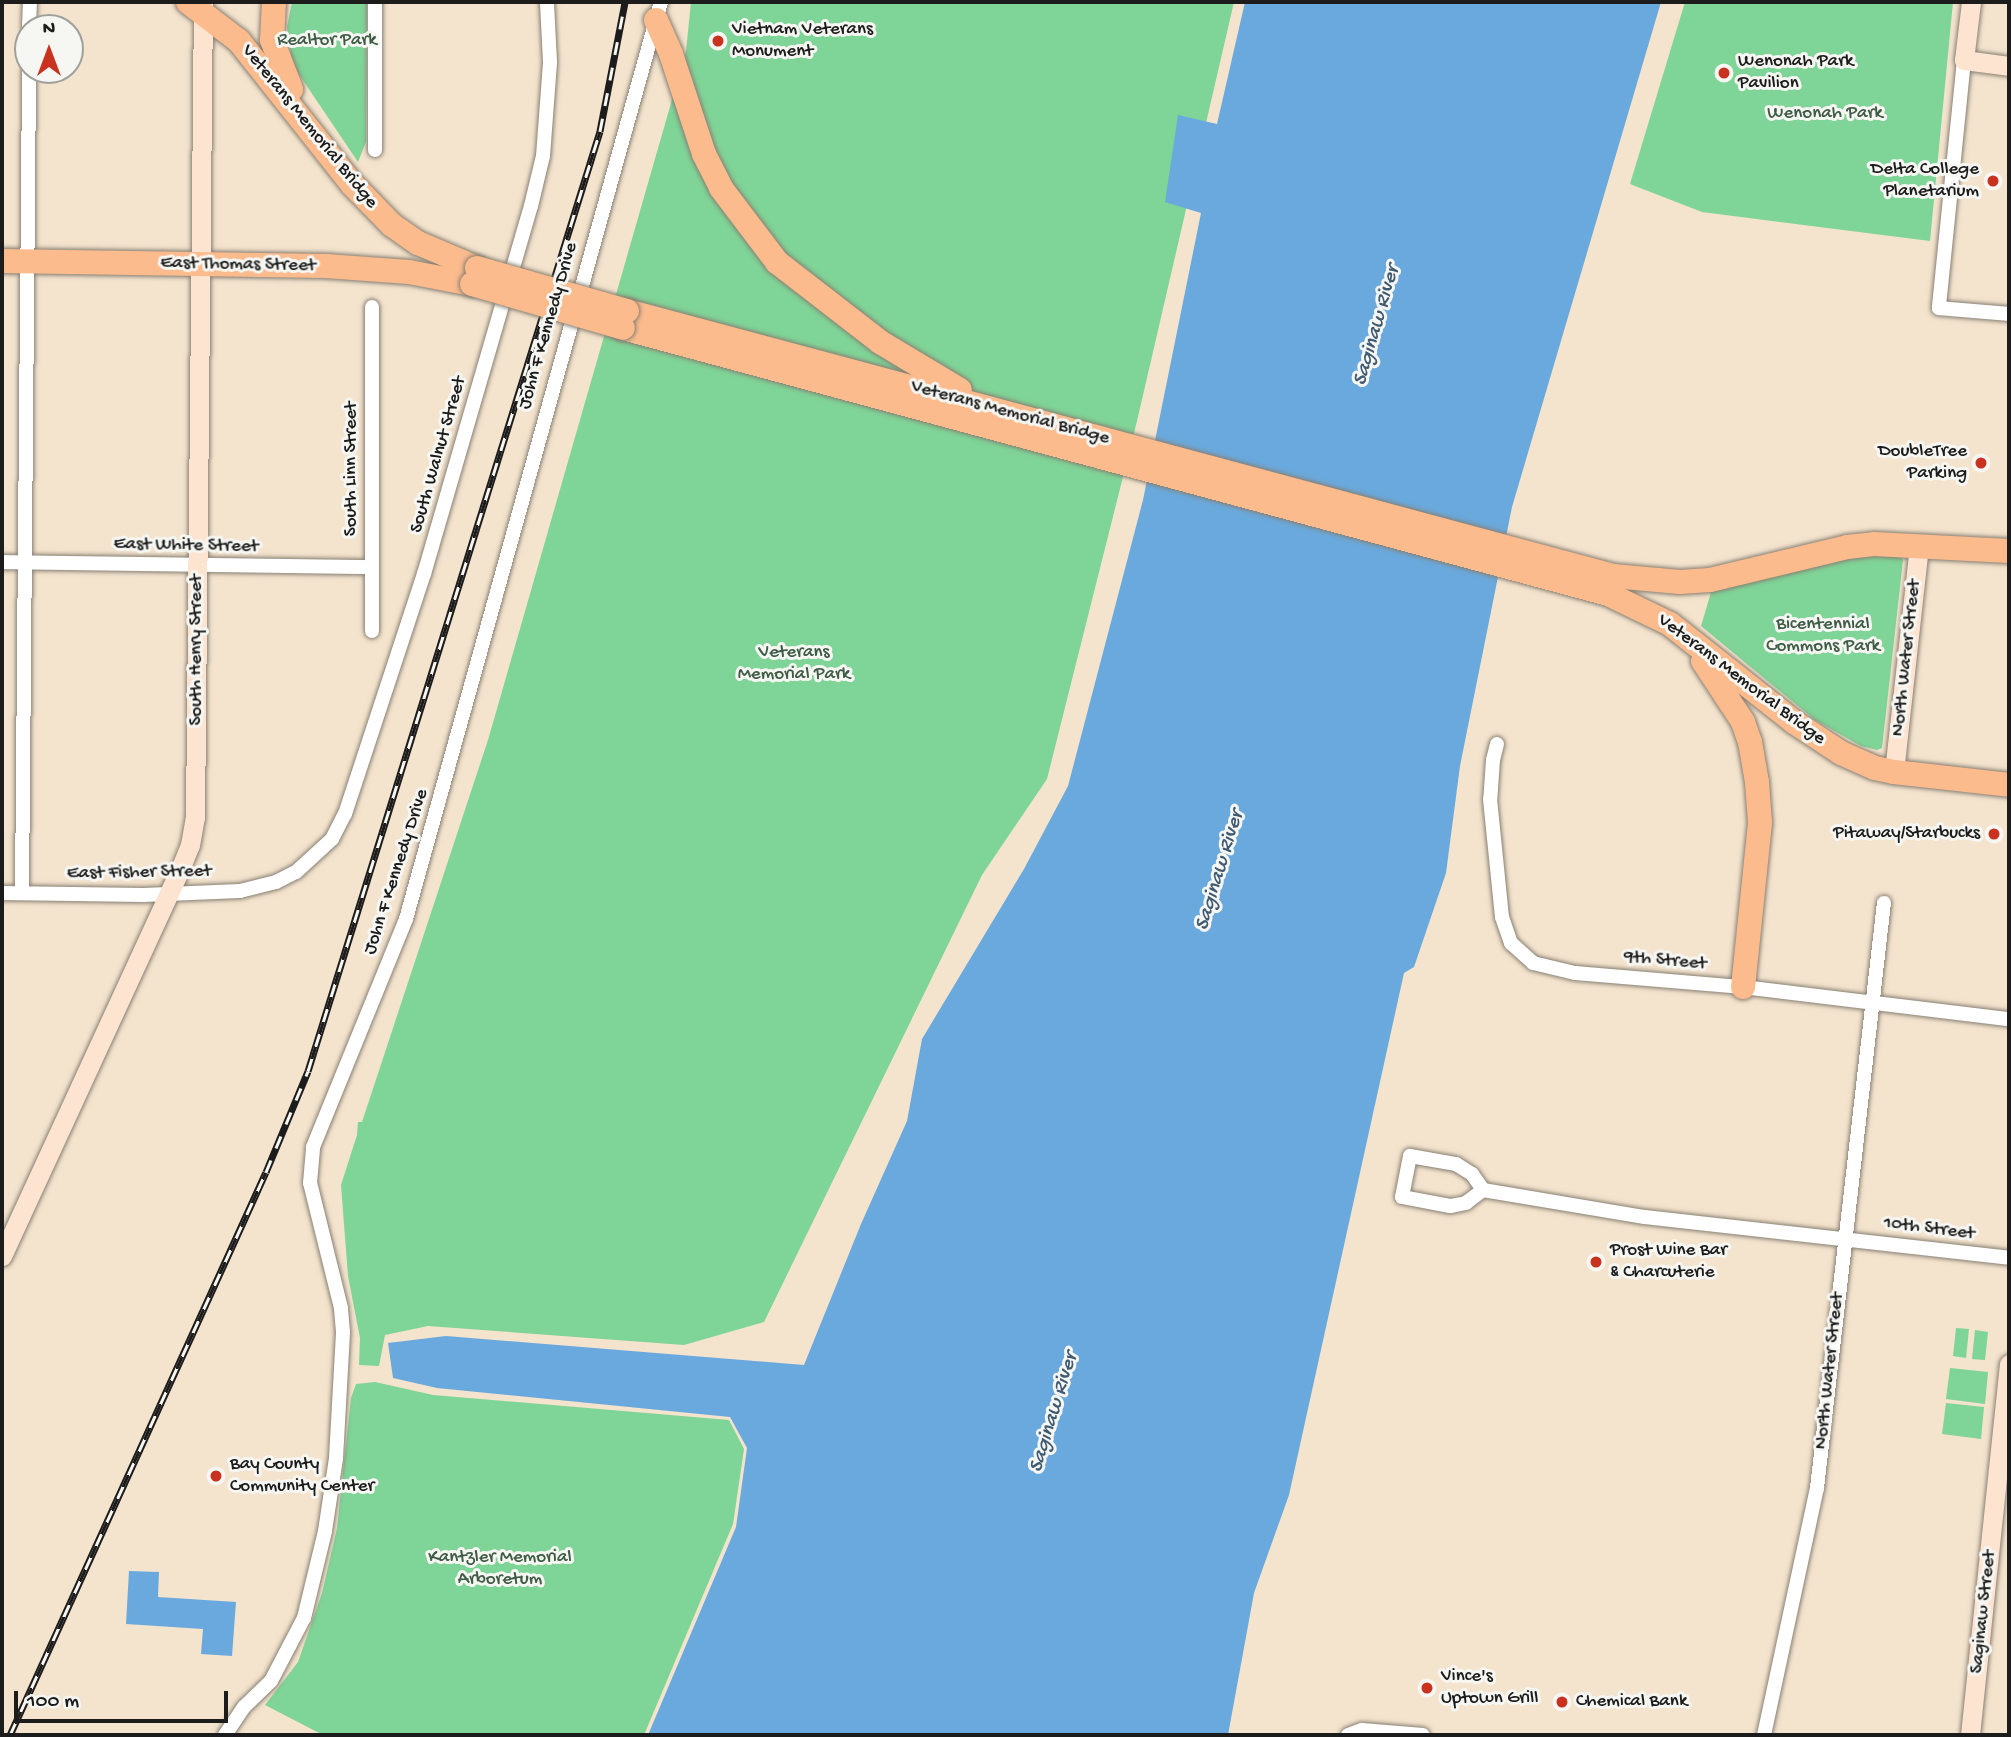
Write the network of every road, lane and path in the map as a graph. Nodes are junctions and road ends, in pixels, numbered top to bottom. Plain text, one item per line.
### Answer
1 (274, 2) edge
2 (374, 2) edge
3 (547, 2) edge
4 (1971, 2) edge
5 (198, 5) edge
6 (659, 11) edge
7 (1964, 60) junction
8 (2009, 66) edge
9 (28, 84) edge
10 (305, 122) junction
11 (375, 150) dead end
12 (14, 262) edge
13 (201, 265) junction
14 (474, 276) junction
15 (372, 307) dead end
16 (2009, 314) edge
17 (625, 320) junction
18 (988, 406) junction
19 (1026, 428) junction
20 (1919, 545) junction
21 (2009, 551) edge
22 (2, 562) edge
23 (25, 562) junction
24 (198, 566) junction
25 (371, 567) junction
26 (1560, 572) junction
27 (1670, 624) junction
28 (372, 631) dead end
29 (1497, 744) dead end
30 (1885, 770) junction
31 (2009, 785) edge
32 (276, 882) joint
33 (22, 892) junction
34 (2, 893) edge
35 (166, 894) junction
36 (1884, 903) dead end
37 (1743, 987) junction
38 (1872, 1002) junction
39 (2009, 1020) edge
40 (1483, 1190) junction
41 (1844, 1238) junction
42 (2, 1256) edge
43 (2009, 1258) edge
44 (2009, 1364) edge
45 (225, 1735) edge
46 (1348, 1735) edge
47 (1423, 1735) edge
48 (1764, 1735) edge
49 (1970, 1735) edge

1 - 10 highway
2 - 11 street
3 - 32 street, South Walnut Street
4 - 7 street
5 - 10 highway, Veterans Memorial Bridge
5 - 13 street, South Henry Street
6 - 18 highway
6 - 45 street, John F Kennedy Drive
7 - 8 street
7 - 16 street
9 - 12 street
10 - 14 highway, Veterans Memorial Bridge
12 - 13 highway, East Thomas Street
12 - 23 street
13 - 14 highway, East Thomas Street
13 - 24 street, South Henry Street
14 - 17 highway, Veterans Memorial Bridge, bridge
15 - 25 street, South Linn Street
17 - 18 highway, Veterans Memorial Bridge
17 - 19 highway, Veterans Memorial Bridge
18 - 19 highway, Veterans Memorial Bridge
19 - 26 highway, Veterans Memorial Bridge
20 - 21 highway, Veterans Memorial Bridge
20 - 26 highway, Veterans Memorial Bridge
20 - 30 street, North Water Street
22 - 23 street, East White Street
23 - 24 street, East White Street
23 - 33 street
24 - 25 street, East White Street
24 - 35 street, South Henry Street
25 - 28 street, South Linn Street
26 - 27 highway, Veterans Memorial Bridge
27 - 30 highway, Veterans Memorial Bridge
27 - 37 highway
29 - 37 street, 9th Street
30 - 31 highway, Veterans Memorial Bridge
32 - 35 street, East Fisher Street
33 - 34 street, East Fisher Street
33 - 35 street, East Fisher Street
35 - 42 street, South Henry Street
36 - 38 street, North Water Street
37 - 38 street, 9th Street
38 - 39 street, 9th Street
38 - 41 street, North Water Street
40 - 40 street
40 - 41 street, 10th Street
41 - 43 street, 10th Street
41 - 48 street, North Water Street
44 - 49 street, Saginaw Street
46 - 47 street

